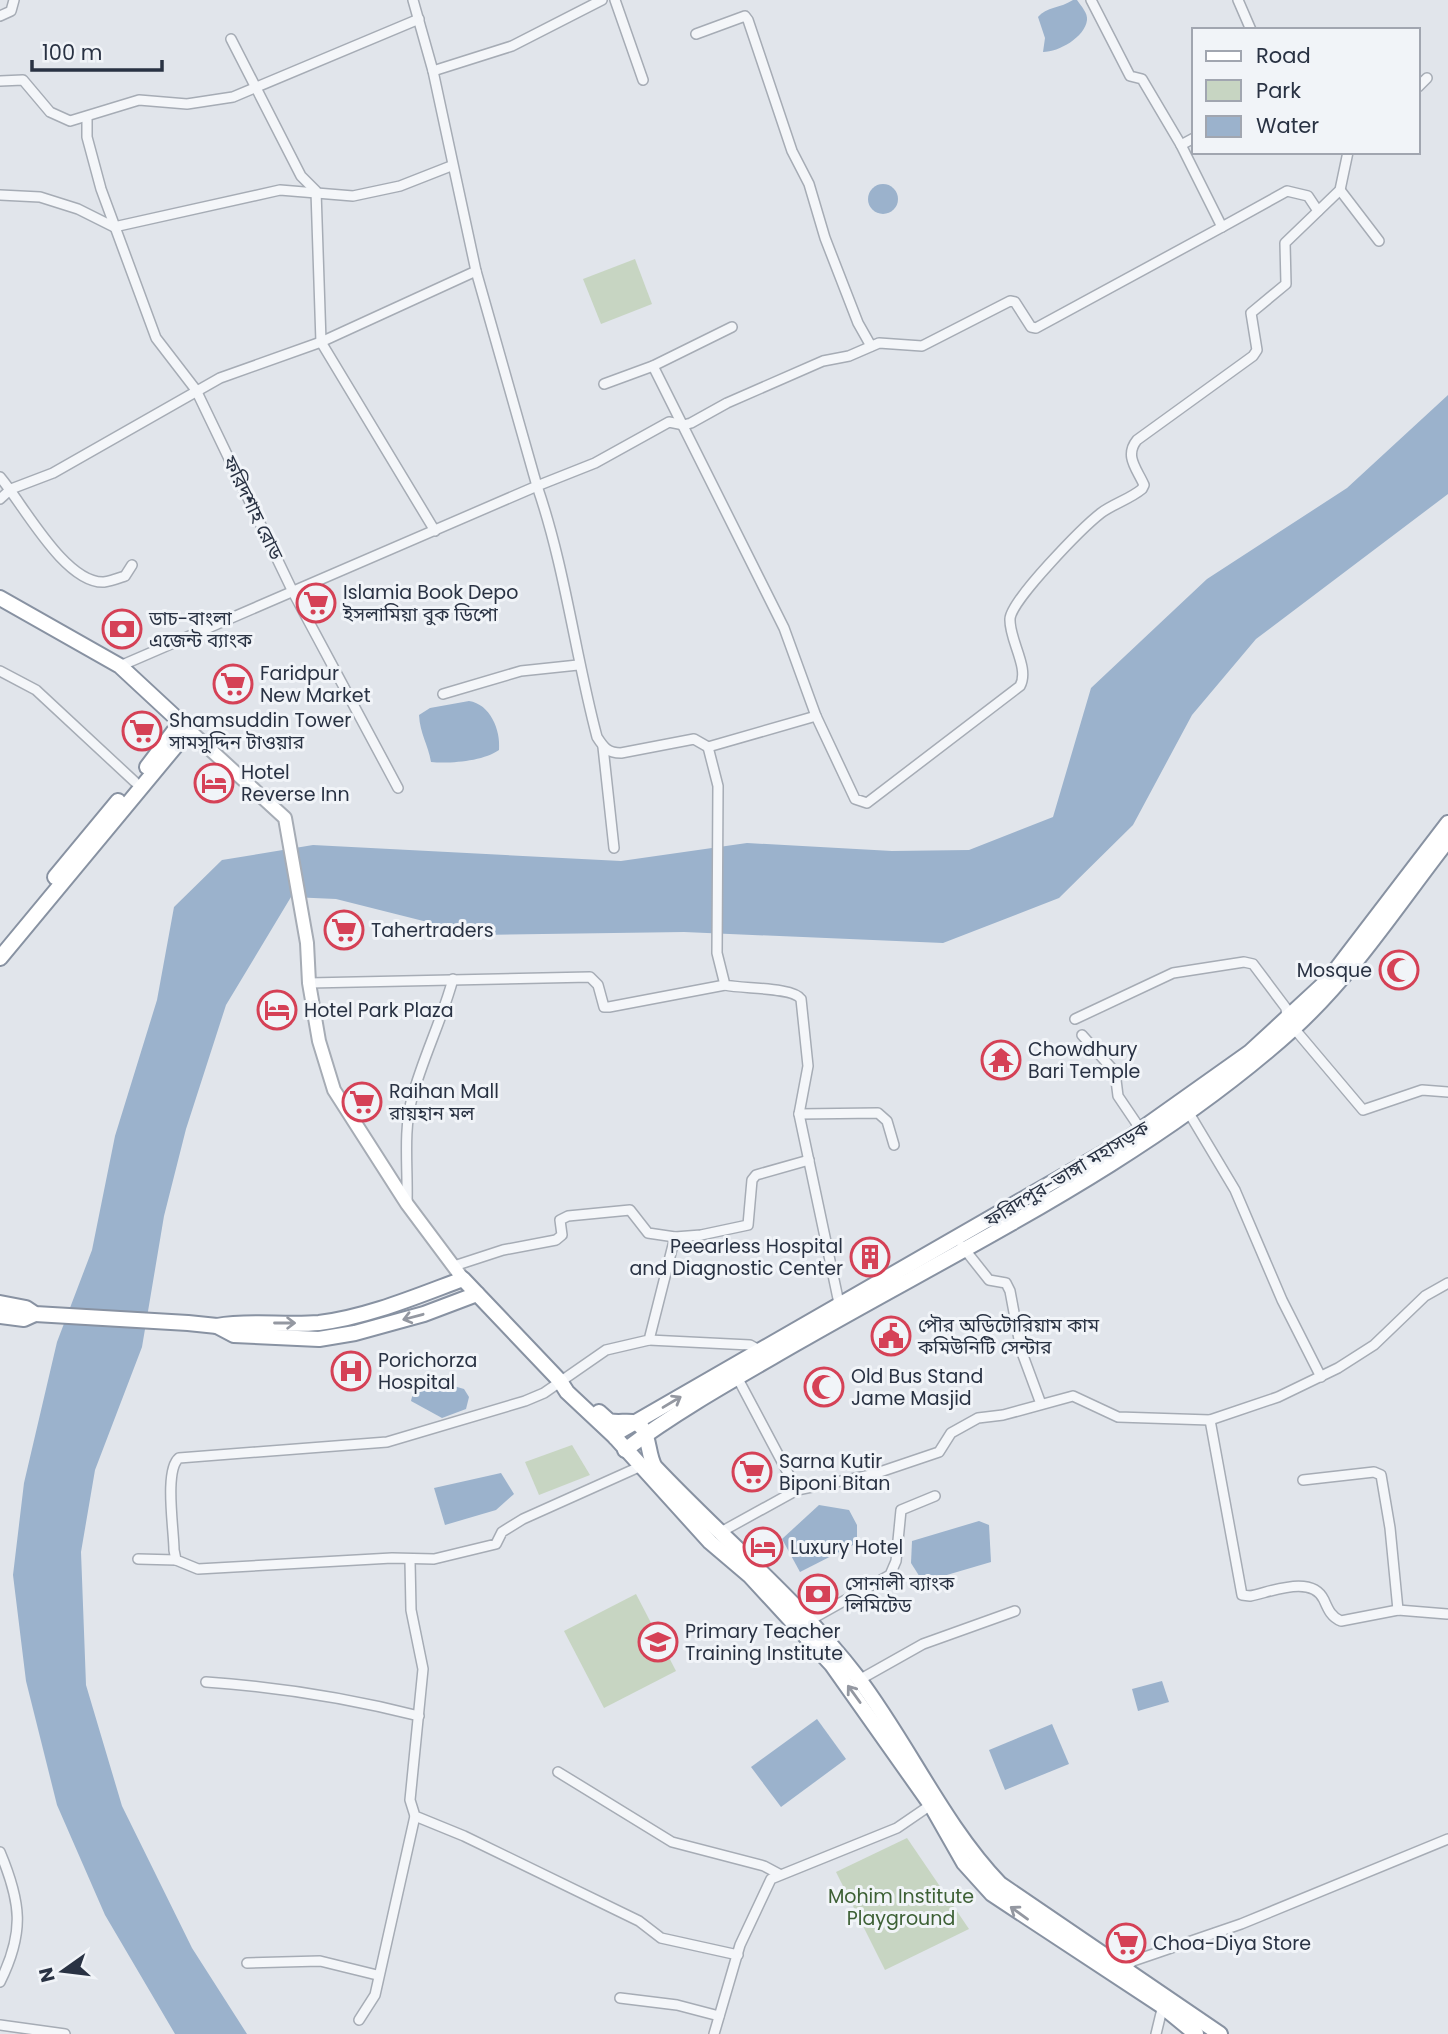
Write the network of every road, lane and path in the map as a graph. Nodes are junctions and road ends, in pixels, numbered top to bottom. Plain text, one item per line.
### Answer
1 (14, 0) edge
2 (413, 0) edge
3 (602, 0) edge
4 (615, 0) edge
5 (1091, 0) edge
6 (1238, 0) edge
7 (0, 16) edge
8 (419, 19) junction
9 (1250, 28) edge
10 (696, 34) dead end
11 (232, 39) dead end
12 (433, 71) junction
13 (1427, 78) dead end
14 (643, 80) dead end
15 (0, 81) edge
16 (1420, 86) edge
17 (259, 88) junction
18 (87, 118) junction
19 (1192, 139) edge
20 (1181, 145) junction
21 (1348, 154) edge
22 (451, 166) junction
23 (1340, 190) junction
24 (316, 191) junction
25 (0, 195) edge
26 (1318, 211) junction
27 (114, 227) junction
28 (1222, 227) junction
29 (1380, 241) dead end
30 (475, 271) junction
31 (732, 327) dead end
32 (321, 342) junction
33 (871, 346) junction
34 (653, 366) junction
35 (604, 384) dead end
36 (196, 390) junction
37 (684, 425) junction
38 (0, 477) edge
39 (537, 486) junction
40 (11, 489) junction
41 (0, 499) edge
42 (435, 531) junction
43 (132, 565) dead end
44 (293, 592) junction
45 (0, 598) edge
46 (578, 665) junction
47 (120, 666) junction
48 (0, 671) edge
49 (443, 694) dead end
50 (816, 716) junction
51 (185, 726) junction
52 (603, 747) junction
53 (708, 747) junction
54 (135, 782) junction
55 (398, 788) dead end
56 (1448, 823) edge
57 (1443, 841) edge
58 (614, 848) dead end
59 (1, 949) edge
60 (453, 979) junction
61 (309, 983) junction
62 (725, 985) junction
63 (1075, 1019) dead end
64 (1290, 1024) junction
65 (1082, 1035) dead end
66 (1448, 1093) edge
67 (1184, 1106) junction
68 (799, 1114) junction
69 (1141, 1130) junction
70 (894, 1145) dead end
71 (1118, 1153) junction
72 (809, 1160) junction
73 (407, 1204) junction
74 (676, 1237) junction
75 (960, 1244) junction
76 (454, 1266) junction
77 (463, 1279) junction
78 (1448, 1283) edge
79 (477, 1294) junction
80 (0, 1303) edge
81 (842, 1311) junction
82 (43, 1314) junction
83 (0, 1316) edge
84 (217, 1326) junction
85 (649, 1340) junction
86 (761, 1351) junction
87 (737, 1377) junction
88 (1321, 1377) junction
89 (560, 1381) junction
90 (709, 1388) junction
91 (1041, 1404) junction
92 (1210, 1420) junction
93 (637, 1423) junction
94 (647, 1435) junction
95 (615, 1437) junction
96 (625, 1450) junction
97 (639, 1467) junction
98 (1303, 1480) dead end
99 (797, 1490) junction
100 (935, 1496) dead end
101 (715, 1538) junction
102 (138, 1559) dead end
103 (176, 1560) junction
104 (410, 1561) junction
105 (1398, 1610) junction
106 (1015, 1611) dead end
107 (1447, 1614) edge
108 (810, 1620) junction
109 (859, 1680) junction
110 (206, 1682) dead end
111 (419, 1716) junction
112 (558, 1772) dead end
113 (935, 1802) junction
114 (415, 1816) junction
115 (1448, 1839) edge
116 (0, 1852) edge
117 (779, 1874) junction
118 (738, 1955) junction
119 (247, 1963) dead end
120 (1120, 1973) junction
121 (377, 1975) junction
122 (0, 1982) edge
123 (620, 1998) dead end
124 (1165, 2002) junction
125 (719, 2016) junction
126 (359, 2020) dead end
127 (0, 2025) edge
128 (65, 2034) edge
129 (714, 2034) edge
130 (1156, 2034) edge
131 (1196, 2034) edge
132 (1220, 2034) edge

1 - 7 street
2 - 8 street
3 - 12 street
4 - 14 street
5 - 20 street
6 - 9 street
8 - 12 street
8 - 17 street
10 - 33 street
11 - 17 street
12 - 22 street
13 - 16 street
15 - 18 street
17 - 18 street
17 - 24 street
18 - 27 street, ফরিদশাহ রোড
19 - 20 street
20 - 28 street
21 - 23 street
22 - 24 street
22 - 30 street
23 - 26 street
23 - 29 street
24 - 27 street
24 - 32 street
25 - 27 street
26 - 28 street
26 - 50 street
27 - 36 street, ফরিদশাহ রোড
28 - 33 street
30 - 32 street
30 - 39 street
31 - 34 street
32 - 36 street
32 - 42 street
33 - 37 street
34 - 35 street
34 - 37 street
36 - 40 street
36 - 44 street, ফরিদশাহ রোড
37 - 39 street
37 - 50 street
38 - 40 street
39 - 42 street
39 - 46 street
40 - 41 street
40 - 43 street
42 - 44 street
44 - 47 street
44 - 55 street, ফরিদশাহ রোড
45 - 47 highway
46 - 49 street
46 - 52 street
47 - 51 highway
48 - 54 street
50 - 53 street
51 - 54 highway
51 - 59 highway
51 - 61 main road
52 - 53 street
52 - 58 street
53 - 62 street
54 - 59 highway
56 - 57 highway, ফরিদপুর-ভাঙ্গা মহাসড়ক
57 - 64 highway, ফরিদপুর-ভাঙ্গা মহাসড়ক
60 - 61 street
60 - 62 street
60 - 73 street
61 - 73 main road
62 - 68 street
63 - 64 street
64 - 66 street
64 - 67 highway, ফরিদপুর-ভাঙ্গা মহাসড়ক
65 - 69 street
67 - 69 highway, ফরিদপুর-ভাঙ্গা মহাসড়ক
67 - 71 highway, ফরিদপুর-ভাঙ্গা মহাসড়ক
67 - 88 street
68 - 70 street
68 - 72 street
69 - 71 highway, ফরিদপুর-ভাঙ্গা মহাসড়ক
71 - 75 highway, ফরিদপুর-ভাঙ্গা মহাসড়ক
72 - 74 street
72 - 81 street
73 - 76 main road
74 - 76 street
74 - 85 street
75 - 81 highway, ফরিদপুর-ভাঙ্গা মহাসড়ক
75 - 91 street
76 - 77 main road
77 - 79 highway
84 -> 77 highway
78 - 88 street
79 -> 84 highway
79 - 89 highway
80 - 82 highway
81 - 86 highway, ফরিদপুর-ভাঙ্গা মহাসড়ক
81 - 87 highway, ফরিদপুর-ভাঙ্গা মহাসড়ক
82 - 83 highway
82 - 84 highway
85 - 86 street
85 - 89 street
86 - 90 highway, ফরিদপুর-ভাঙ্গা মহাসড়ক
87 - 90 highway, ফরিদপুর-ভাঙ্গা মহাসড়ক
87 - 99 street
88 - 92 street
89 - 93 highway
89 - 95 highway
89 - 103 street
93 -> 90 highway, ফরিদপুর-ভাঙ্গা মহাসড়ক
90 - 94 highway, ফরিদপুর-ভাঙ্গা মহাসড়ক
91 - 92 street
91 - 99 street
92 - 105 street
93 - 94 highway
93 - 95 highway, ফরিদপুর-ভাঙ্গা মহাসড়ক
94 - 96 highway, ফরিদপুর-ভাঙ্গা মহাসড়ক
94 - 101 highway
95 - 96 highway
96 - 97 highway
97 - 101 highway
97 - 104 street
98 - 105 street
99 - 101 street
100 - 108 street
101 - 108 highway
113 -> 101 highway
102 - 103 street
103 - 104 street
104 - 111 street
105 - 107 street
106 - 109 street
108 - 109 highway
109 - 113 highway
110 - 111 street
111 - 114 street
112 - 117 street
113 - 117 street
113 - 120 highway
114 - 118 street
114 - 121 street
115 - 120 street
116 - 122 street
117 - 118 street
118 - 125 street
119 - 121 street
120 - 124 highway
121 - 126 street
123 - 125 street
124 - 130 street
124 - 131 highway
124 - 132 highway
125 - 129 street
127 - 128 street

